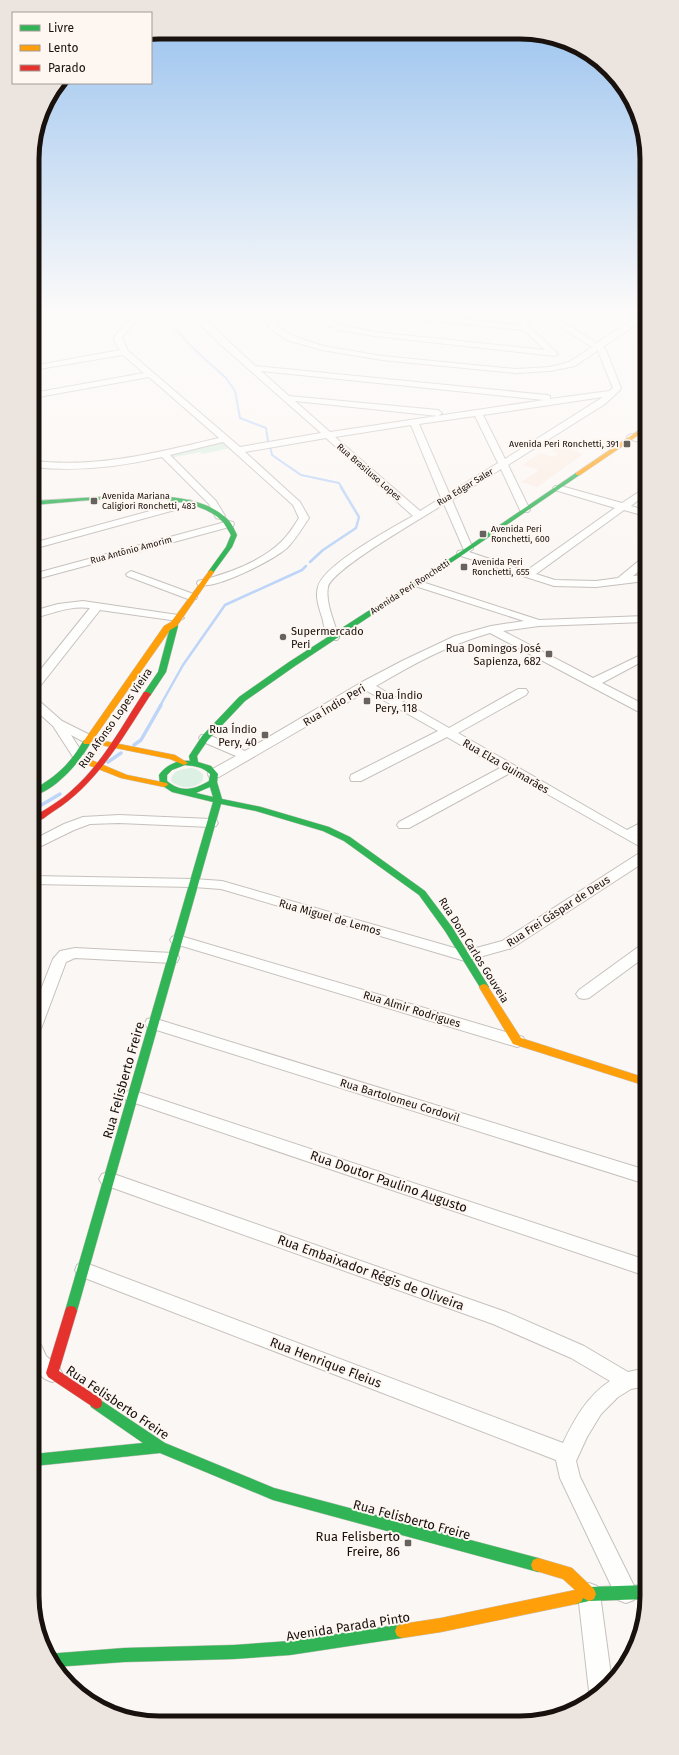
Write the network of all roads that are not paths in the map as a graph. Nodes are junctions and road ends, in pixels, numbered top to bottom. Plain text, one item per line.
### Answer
1 (175, 396) edge
2 (283, 396) edge
3 (527, 396) edge
4 (593, 396) edge
5 (609, 396) edge
6 (285, 398) junction
7 (567, 400) junction
8 (478, 413) junction
9 (457, 416) junction
10 (414, 422) junction
11 (640, 431) edge
12 (327, 435) junction
13 (632, 437) junction
14 (225, 439) junction
15 (640, 439) edge
16 (238, 450) junction
17 (164, 454) junction
18 (502, 464) junction
19 (39, 465) edge
20 (558, 488) junction
21 (640, 494) edge
22 (447, 498) junction
23 (39, 503) edge
24 (190, 503) junction
25 (623, 506) junction
26 (525, 510) junction
27 (640, 511) edge
28 (220, 516) junction
29 (419, 516) junction
30 (229, 524) junction
31 (39, 544) edge
32 (465, 551) junction
33 (640, 565) edge
34 (39, 574) edge
35 (131, 574) dead end
36 (527, 575) junction
37 (640, 578) edge
38 (622, 580) junction
39 (202, 583) junction
40 (416, 583) junction
41 (192, 597) junction
42 (97, 606) junction
43 (39, 613) edge
44 (640, 619) edge
45 (176, 621) junction
46 (538, 623) junction
47 (491, 629) junction
48 (333, 638) junction
49 (640, 659) edge
50 (39, 679) edge
51 (594, 682) junction
52 (366, 685) junction
53 (522, 692) dead end
54 (125, 699) junction
55 (142, 703) junction
56 (39, 707) edge
57 (640, 707) edge
58 (58, 724) junction
59 (447, 732) junction
60 (205, 738) junction
61 (88, 739) junction
62 (111, 746) junction
63 (247, 756) junction
64 (79, 757) junction
65 (184, 763) junction
66 (194, 763) junction
67 (97, 767) junction
68 (509, 768) junction
69 (214, 778) junction
70 (356, 778) dead end
71 (132, 779) junction
72 (110, 783) dead end
73 (164, 785) junction
74 (96, 786) dead end
75 (39, 790) edge
76 (75, 792) junction
77 (183, 793) junction
78 (218, 801) junction
79 (39, 817) edge
80 (211, 823) junction
81 (404, 825) dead end
82 (640, 828) edge
83 (628, 835) junction
84 (640, 842) edge
85 (39, 843) edge
86 (640, 858) edge
87 (39, 880) edge
88 (194, 883) junction
89 (177, 940) junction
90 (640, 952) edge
91 (465, 956) junction
92 (172, 958) junction
93 (584, 994) dead end
94 (39, 1013) edge
95 (153, 1023) junction
96 (517, 1041) junction
97 (640, 1080) edge
98 (132, 1096) junction
99 (640, 1175) edge
100 (108, 1179) junction
101 (640, 1266) edge
102 (84, 1270) junction
103 (40, 1362) edge
104 (640, 1378) edge
105 (626, 1381) junction
106 (160, 1447) junction
107 (569, 1455) junction
108 (39, 1459) edge
109 (626, 1592) junction
110 (640, 1592) edge
111 (588, 1594) junction
112 (57, 1659) edge
113 (600, 1685) edge

1 - 14 street
2 - 6 street, Rua Brasiluso Lopes
3 - 7 street
4 - 7 street
5 - 18 street, Rua Edgar Saler
6 - 9 street
6 - 12 street, Rua Brasiluso Lopes
7 - 8 street
8 - 9 street
8 - 18 street
9 - 10 street
10 - 12 street
10 - 22 street
11 - 13 street, Avenida Peri Ronchetti
12 - 16 street
12 - 29 street, Rua Brasiluso Lopes
13 - 15 street
13 - 20 street, Avenida Peri Ronchetti
14 - 16 street
14 - 17 street
16 - 39 street
17 - 19 street
17 - 28 street
18 - 22 street, Rua Edgar Saler
18 - 26 street
20 - 25 street
20 - 26 street, Avenida Peri Ronchetti
21 - 25 street
22 - 29 street, Rua Edgar Saler
22 - 32 street
23 - 24 street
24 - 28 street
24 - 31 street
25 - 27 street
25 - 36 street
26 - 32 street, Avenida Peri Ronchetti
28 - 30 street
29 - 48 street, Rua Edgar Saler
30 - 34 street, Rua Antônio Amorim
30 - 39 street
32 - 36 street
32 - 40 street, Avenida Peri Ronchetti
33 - 38 street
35 - 41 street
36 - 38 street
37 - 38 street
39 - 41 street
40 - 46 street
40 - 48 street, Avenida Peri Ronchetti
41 - 45 street
42 - 43 street
42 - 45 street
42 - 50 street
44 - 46 street, Rua Índio Peri
45 - 54 street, Rua Afonso Lopes Vieira
45 - 55 street, Rua Afonso Lopes Vieira
46 - 47 street, Rua Índio Peri
47 - 51 street
47 - 52 street, Rua Índio Peri
48 - 60 street, Avenida Peri Ronchetti
49 - 51 street
51 - 57 street
52 - 59 street, Rua Elza Guimarães
52 - 63 street, Rua Índio Peri
53 - 59 street
54 - 55 street
54 - 61 street, Rua Afonso Lopes Vieira
55 - 62 street, Rua Afonso Lopes Vieira
56 - 58 street
58 - 61 street
58 - 64 street
59 - 68 street, Rua Elza Guimarães
59 - 70 street
60 - 63 street
60 - 66 street, Avenida Peri Ronchetti
61 - 62 street
61 - 64 street, Rua Afonso Lopes Vieira
62 - 65 street
62 - 67 street, Rua Afonso Lopes Vieira
63 - 69 street, Rua Índio Peri
64 - 67 street
64 - 75 street, Rua Afonso Lopes Vieira
65 - 66 street
65 - 73 street
66 - 69 street
67 - 71 street
67 - 76 street, Rua Afonso Lopes Vieira
68 - 81 street
68 - 83 street, Rua Elza Guimarães
69 - 77 street
69 - 78 street
71 - 72 street
71 - 73 street
73 - 77 street
74 - 76 street
76 - 79 street, Rua Afonso Lopes Vieira
77 - 78 street, Rua Dom Carlos Gouveia
78 - 80 street, Rua Felisberto Freire
78 - 91 street, Rua Dom Carlos Gouveia
80 - 85 street
80 - 88 street, Rua Felisberto Freire
82 - 83 street
83 - 84 street, Rua Elza Guimarães
86 - 91 street, Rua Frei Gáspar de Deus
87 - 88 street, Rua Miguel de Lemos
88 - 89 street, Rua Felisberto Freire
88 - 91 street, Rua Miguel de Lemos
89 - 92 street, Rua Felisberto Freire
89 - 96 street, Rua Almir Rodrigues
90 - 93 street
91 - 96 street, Rua Dom Carlos Gouveia
92 - 94 street
92 - 95 street, Rua Felisberto Freire
95 - 98 street, Rua Felisberto Freire
95 - 99 street, Rua Bartolomeu Cordovil
96 - 97 street, Rua Almir Rodrigues
98 - 100 street, Rua Felisberto Freire
98 - 101 street, Rua Doutor Paulino Augusto
100 - 102 street, Rua Felisberto Freire
100 - 105 street, Rua Embaixador Régis de Oliveira
102 - 103 street, Rua Felisberto Freire
102 - 107 street, Rua Henrique Fleius
103 - 106 street, Rua Felisberto Freire
104 - 105 street
105 - 107 street
106 - 108 street
106 - 111 street, Rua Felisberto Freire
107 - 109 street
109 - 110 street, Avenida Parada Pinto
109 - 111 street, Avenida Parada Pinto
111 - 112 street, Avenida Parada Pinto
111 - 113 street

